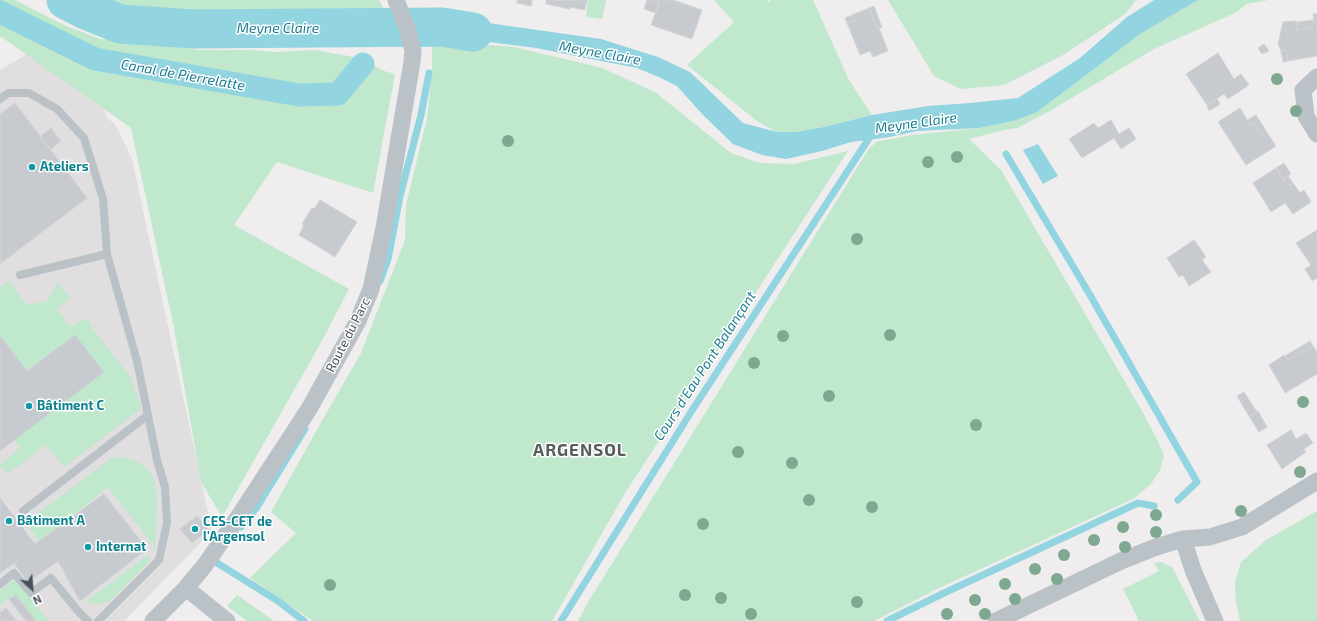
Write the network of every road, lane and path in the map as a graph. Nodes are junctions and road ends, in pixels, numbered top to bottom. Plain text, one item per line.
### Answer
1 (398, 5) edge
2 (1317, 77) edge
3 (0, 99) edge
4 (1317, 134) edge
5 (107, 254) junction
6 (20, 275) dead end
7 (148, 415) junction
8 (1317, 481) edge
9 (23, 511) dead end
10 (1184, 539) junction
11 (0, 584) edge
12 (186, 588) junction
13 (88, 621) edge
14 (98, 621) edge
15 (153, 621) edge
16 (227, 621) edge
17 (996, 621) edge
18 (1215, 621) edge

1 - 12 street, Route du Parc
2 - 4 street
3 - 5 lane
5 - 6 lane
5 - 7 lane
7 - 9 lane
7 - 14 lane
8 - 10 street
10 - 17 street
10 - 18 street
11 - 13 lane
12 - 15 street, Route du Parc
12 - 16 street

